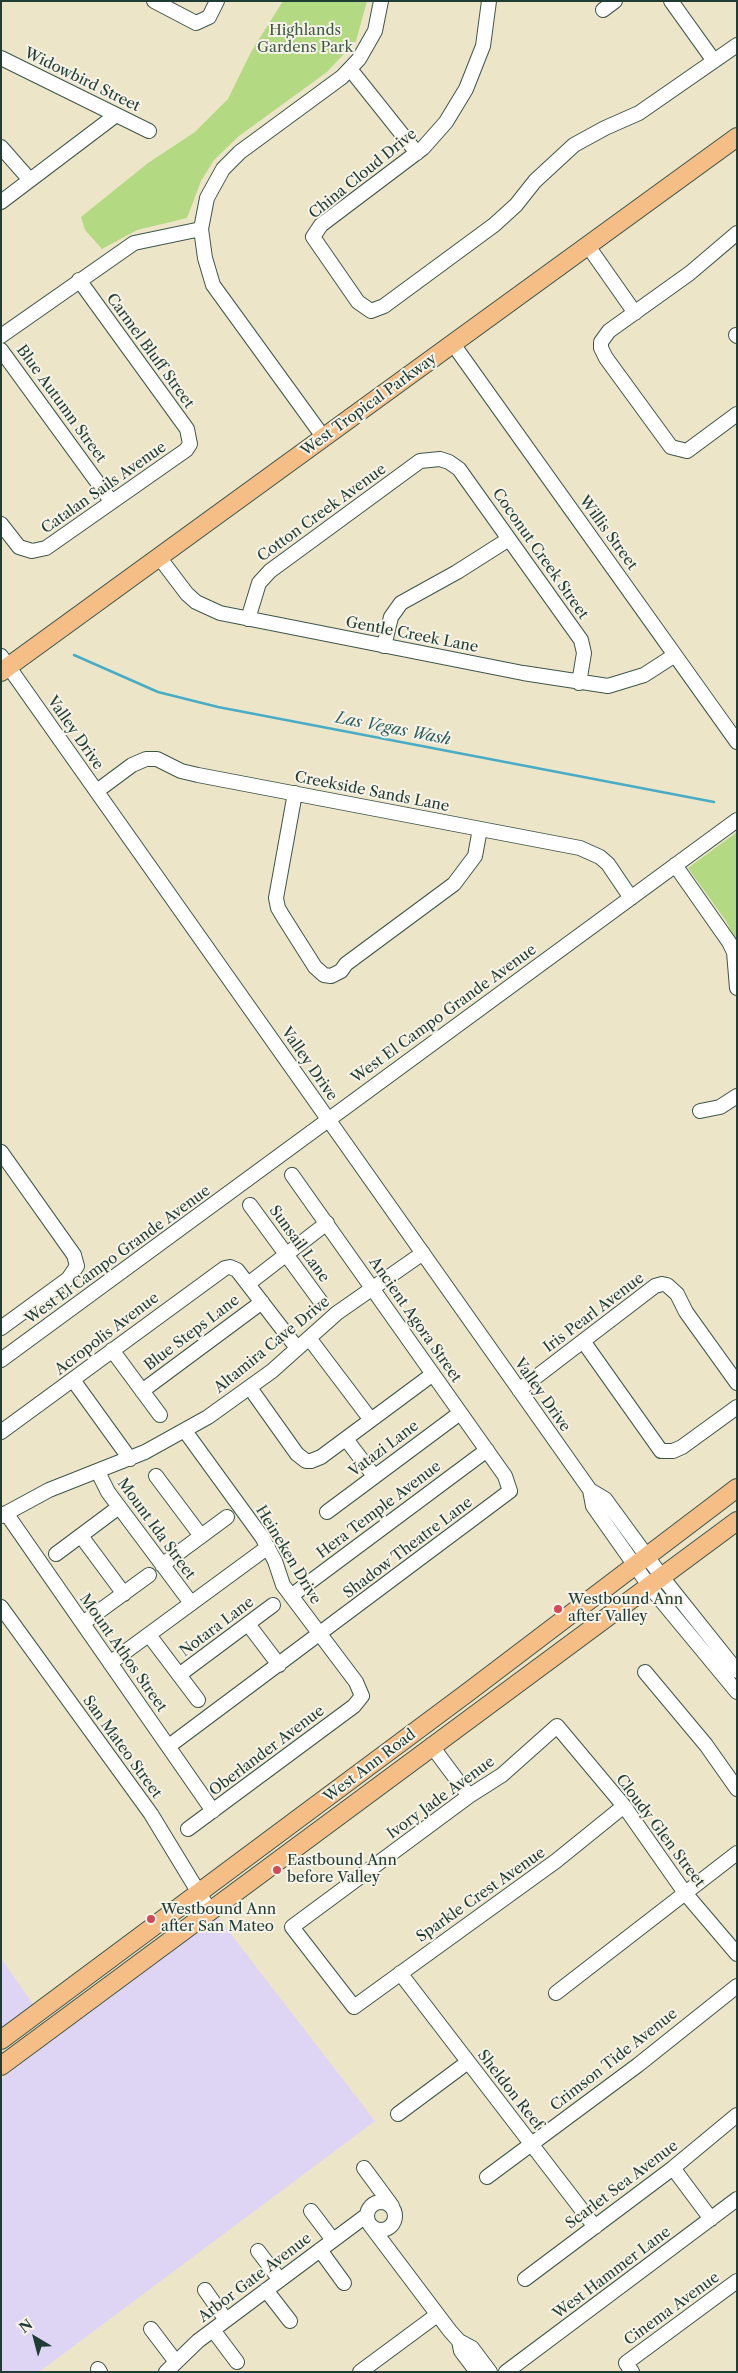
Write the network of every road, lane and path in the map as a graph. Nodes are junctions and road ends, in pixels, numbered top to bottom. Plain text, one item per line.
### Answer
1 (154, 1) edge
2 (217, 1) edge
3 (381, 1) edge
4 (489, 1) edge
5 (615, 1) edge
6 (671, 1) edge
7 (603, 10) dead end
8 (737, 44) edge
9 (1, 58) edge
10 (714, 61) junction
11 (350, 69) junction
12 (116, 115) junction
13 (149, 131) dead end
14 (737, 137) edge
15 (1, 147) edge
16 (418, 153) junction
17 (30, 180) junction
18 (1, 202) edge
19 (201, 229) junction
20 (737, 233) edge
21 (588, 246) junction
22 (79, 280) junction
23 (635, 313) junction
24 (1, 336) edge
25 (453, 344) junction
26 (1, 350) edge
27 (737, 414) edge
28 (324, 438) junction
29 (190, 444) joint
30 (440, 459) joint
31 (111, 502) junction
32 (1, 524) edge
33 (509, 539) junction
34 (159, 557) junction
35 (248, 618) junction
36 (384, 646) junction
37 (675, 654) junction
38 (4, 665) edge
39 (579, 683) junction
40 (737, 742) edge
41 (97, 791) junction
42 (295, 794) junction
43 (737, 820) edge
44 (480, 829) junction
45 (676, 865) junction
46 (631, 898) junction
47 (737, 988) edge
48 (737, 1096) edge
49 (700, 1111) dead end
50 (328, 1119) junction
51 (1, 1152) edge
52 (292, 1175) dead end
53 (250, 1205) dead end
54 (326, 1223) junction
55 (423, 1253) junction
56 (286, 1254) junction
57 (248, 1284) junction
58 (373, 1287) junction
59 (262, 1302) junction
60 (321, 1302) dead end
61 (1, 1328) edge
62 (309, 1338) junction
63 (583, 1341) junction
64 (297, 1348) junction
65 (112, 1350) junction
66 (1, 1360) edge
67 (432, 1374) junction
68 (72, 1380) junction
69 (737, 1383) edge
70 (250, 1388) junction
71 (518, 1390) junction
72 (142, 1391) junction
73 (737, 1407) edge
74 (460, 1413) junction
75 (160, 1415) dead end
76 (371, 1420) junction
77 (185, 1431) junction
78 (1, 1432) edge
79 (346, 1439) junction
80 (487, 1450) junction
81 (130, 1459) junction
82 (98, 1472) junction
83 (156, 1476) dead end
84 (374, 1476) junction
85 (510, 1484) joint
86 (737, 1488) edge
87 (120, 1506) junction
88 (326, 1512) dead end
89 (4, 1514) edge
90 (227, 1517) dead end
91 (737, 1521) edge
92 (81, 1536) junction
93 (201, 1536) junction
94 (268, 1547) junction
95 (56, 1554) dead end
96 (640, 1560) junction
97 (162, 1565) junction
98 (149, 1575) dead end
99 (656, 1582) junction
100 (124, 1594) junction
101 (291, 1596) junction
102 (191, 1604) junction
103 (273, 1605) dead end
104 (1, 1607) edge
105 (82, 1623) junction
106 (248, 1624) junction
107 (319, 1634) junction
108 (149, 1635) junction
109 (110, 1663) junction
110 (278, 1665) junction
111 (737, 1671) edge
112 (645, 1672) dead end
113 (179, 1675) junction
114 (737, 1692) edge
115 (467, 1693) junction
116 (362, 1696) joint
117 (198, 1700) dead end
118 (557, 1726) joint
119 (431, 1745) junction
120 (168, 1746) junction
121 (380, 1757) junction
122 (737, 1788) edge
123 (469, 1796) junction
124 (624, 1806) junction
125 (213, 1811) junction
126 (188, 1830) dead end
127 (737, 1853) edge
128 (685, 1893) junction
129 (200, 1894) junction
130 (210, 1910) junction
131 (737, 1954) edge
132 (400, 1973) junction
133 (737, 1986) edge
134 (556, 1993) dead end
135 (354, 2007) joint
136 (28, 2021) junction
137 (1, 2040) edge
138 (1, 2050) edge
139 (468, 2062) junction
140 (1, 2066) edge
141 (398, 2114) dead end
142 (737, 2115) edge
143 (532, 2144) junction
144 (364, 2168) dead end
145 (674, 2168) junction
146 (487, 2177) dead end
147 (737, 2200) edge
148 (392, 2207) junction
149 (311, 2211) dead end
150 (711, 2219) junction
151 (368, 2220) junction
152 (595, 2227) junction
153 (333, 2240) junction
154 (320, 2250) junction
155 (258, 2251) dead end
156 (525, 2279) dead end
157 (280, 2280) junction
158 (737, 2281) edge
159 (344, 2283) dead end
160 (205, 2290) dead end
161 (266, 2290) junction
162 (437, 2314) junction
163 (226, 2320) junction
164 (290, 2321) dead end
165 (151, 2329) dead end
166 (213, 2330) junction
167 (459, 2341) junction
168 (237, 2362) dead end
169 (171, 2367) edge
170 (629, 2367) edge
171 (360, 2372) edge
172 (477, 2372) edge
173 (490, 2372) edge
174 (506, 2372) edge

1 - 2 street
3 - 11 street
4 - 16 street, China Cloud Drive
5 - 7 street
6 - 10 street
8 - 10 street
9 - 12 street, Widowbird Street
10 - 16 street, China Cloud Drive
11 - 16 street
11 - 19 street
12 - 13 street, Widowbird Street
12 - 17 street
14 - 21 main road, West Tropical Parkway
15 - 17 street
17 - 18 street
19 - 22 street
19 - 28 street
20 - 23 street
21 - 23 street
21 - 25 main road, West Tropical Parkway
22 - 24 street
22 - 29 street, Carmel Bluff Street
23 - 27 street
25 - 28 main road, West Tropical Parkway
25 - 37 street, Willis Street
26 - 31 street, Blue Autumn Street
28 - 34 main road, West Tropical Parkway
29 - 31 street, Catalan Sails Avenue
30 - 33 street, Coconut Creek Street
30 - 35 street, Cotton Creek Avenue
31 - 32 street, Catalan Sails Avenue
33 - 36 street
33 - 39 street, Coconut Creek Street
34 - 35 street, Gentle Creek Lane
34 - 38 main road, West Tropical Parkway
35 - 36 street, Gentle Creek Lane
36 - 39 street, Gentle Creek Lane
37 - 39 street, Gentle Creek Lane
37 - 40 street, Willis Street
38 - 41 street, Valley Drive
41 - 42 street, Creekside Sands Lane
41 - 50 street, Valley Drive
42 - 44 street, Creekside Sands Lane
42 - 44 street
43 - 45 street, West El Campo Grande Avenue
44 - 46 street, Creekside Sands Lane
45 - 46 street, West El Campo Grande Avenue
45 - 47 street
46 - 50 street, West El Campo Grande Avenue
48 - 49 street
50 - 55 street, Valley Drive
50 - 66 street, West El Campo Grande Avenue
51 - 61 street
52 - 54 street, Ancient Agora Street
53 - 56 street, Sunsail Lane
54 - 56 street
54 - 58 street, Ancient Agora Street
55 - 58 street, Altamira Cave Drive
55 - 71 street, Valley Drive
56 - 57 street
56 - 60 street, Sunsail Lane
57 - 59 street
57 - 65 street, Acropolis Avenue
58 - 62 street, Altamira Cave Drive
58 - 67 street, Ancient Agora Street
59 - 64 street
59 - 72 street, Blue Steps Lane
62 - 64 street, Altamira Cave Drive
62 - 76 street
63 - 69 street, Iris Pearl Avenue
63 - 71 street, Iris Pearl Avenue
63 - 73 street
64 - 70 street, Altamira Cave Drive
65 - 68 street, Acropolis Avenue
65 - 72 street
67 - 74 street, Ancient Agora Street
67 - 76 street
68 - 78 street, Acropolis Avenue
68 - 81 street
70 - 77 street, Altamira Cave Drive
70 - 79 street
71 - 96 street, Valley Drive
72 - 75 street
74 - 80 street, Ancient Agora Street
74 - 84 street, Vatazi Lane
76 - 79 street
77 - 81 street, Altamira Cave Drive
77 - 94 street, Heineken Drive
79 - 84 street
80 - 85 street, Ancient Agora Street
80 - 101 street, Hera Temple Avenue
81 - 82 street, Altamira Cave Drive
82 - 87 street, Mount Ida Street
82 - 89 street, Altamira Cave Drive
83 - 93 street
84 - 88 street, Vatazi Lane
85 - 107 street, Shadow Theatre Lane
86 - 96 main road, West Ann Road
87 - 92 street
87 - 97 street, Mount Ida Street
89 - 105 street, Mount Athos Street
90 - 93 street
91 - 99 main road, West Ann Road
92 - 95 street
92 - 100 street
93 - 97 street
94 - 101 street, Heineken Drive
94 - 102 street
96 - 99 street, Valley Drive
96 - 115 main road, West Ann Road
97 - 102 street, Mount Ida Street
98 - 100 street
99 - 111 street, Valley Drive
99 - 114 street, Valley Drive
99 - 119 main road, West Ann Road
100 - 105 street
101 - 107 street, Heineken Drive
102 - 108 street
103 - 106 street, Notara Lane
104 - 129 street, San Mateo Street
105 - 109 street, Mount Athos Street
106 - 110 street
106 - 113 street, Notara Lane
107 - 110 street, Shadow Theatre Lane
107 - 116 street, Heineken Drive
108 - 109 street
108 - 113 street
109 - 120 street, Mount Athos Street
110 - 120 street, Shadow Theatre Lane
112 - 122 street
113 - 117 street
115 - 119 main road
115 - 121 main road, West Ann Road
116 - 125 street, Oberlander Avenue
118 - 123 street, Ivory Jade Avenue
118 - 124 street, Cloudy Glen Street
119 - 121 main road
119 - 123 street
119 - 130 main road, West Ann Road
120 - 125 street, Mount Athos Street
121 - 129 main road, West Ann Road
123 - 135 street, Ivory Jade Avenue
124 - 128 street, Cloudy Glen Street
124 - 132 street, Sparkle Crest Avenue
125 - 126 street, Oberlander Avenue
127 - 128 street
128 - 131 street, Cloudy Glen Street
128 - 134 street
129 - 130 street, San Mateo Street
129 - 136 main road, West Ann Road
130 - 140 main road, West Ann Road
132 - 135 street, Sparkle Crest Avenue
132 - 139 street, Sheldon Reef
133 - 143 street, Crimson Tide Avenue
136 - 137 main road, West Ann Road
136 - 138 main road
139 - 141 street
139 - 143 street, Sheldon Reef
142 - 145 street, Scarlet Sea Avenue
143 - 146 street, Crimson Tide Avenue
143 - 152 street, Sheldon Reef
144 - 148 street
145 - 150 street
145 - 152 street, Scarlet Sea Avenue
147 - 150 street, West Hammer Lane
148 - 151 street
148 - 151 street
149 - 153 street
150 - 174 street, West Hammer Lane
151 - 153 street, Arbor Gate Avenue
151 - 162 street
152 - 156 street, Scarlet Sea Avenue
153 - 154 street, Arbor Gate Avenue
154 - 157 street, Arbor Gate Avenue
154 - 159 street
155 - 157 street
157 - 161 street, Arbor Gate Avenue
158 - 170 street, Cinema Avenue
160 - 163 street
161 - 163 street, Arbor Gate Avenue
161 - 164 street
162 - 167 street
162 - 171 street
163 - 166 street, Arbor Gate Avenue
165 - 169 street
166 - 168 street
166 - 169 street, Arbor Gate Avenue
167 - 172 street
167 - 173 street

